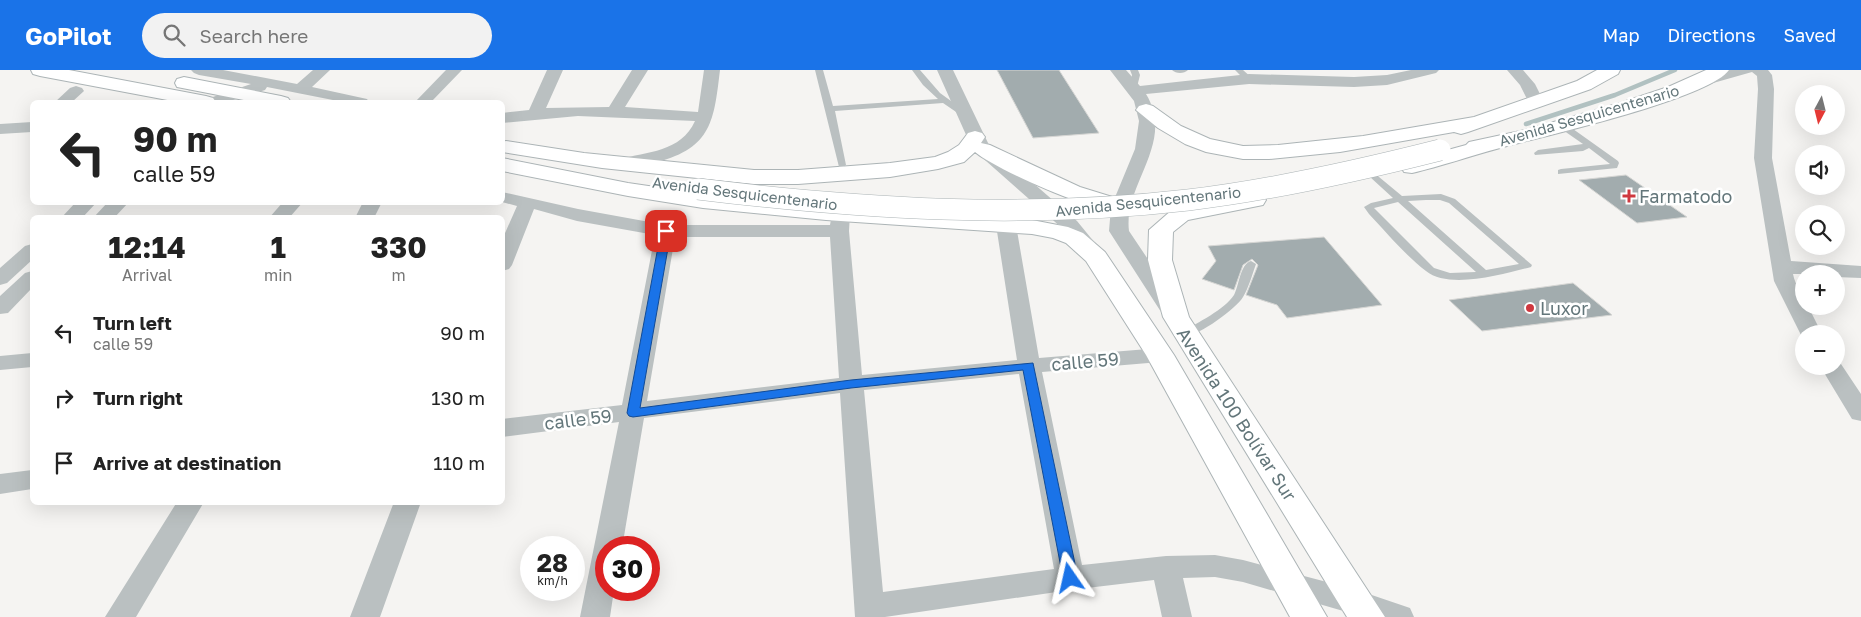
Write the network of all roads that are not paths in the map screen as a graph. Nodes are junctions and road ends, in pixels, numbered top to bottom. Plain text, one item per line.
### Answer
1 (40, 70) edge
2 (125, 70) edge
3 (322, 70) edge
4 (454, 70) edge
5 (555, 70) edge
6 (640, 70) edge
7 (712, 70) edge
8 (820, 70) edge
9 (916, 70) edge
10 (945, 70) edge
11 (1118, 70) edge
12 (1134, 70) edge
13 (1176, 70) edge
14 (1184, 70) edge
15 (1515, 70) edge
16 (1611, 70) edge
17 (1720, 70) edge
18 (1746, 70) edge
19 (1759, 70) edge
20 (204, 71) edge
21 (1425, 71) edge
22 (1244, 75) edge
23 (1699, 82) junction
24 (300, 89) junction
25 (1134, 89) junction
26 (76, 91) dead end
27 (279, 94) edge
28 (237, 98) edge
29 (65, 100) edge
30 (181, 100) edge
31 (352, 100) edge
32 (425, 100) edge
33 (943, 101) junction
34 (1536, 102) junction
35 (830, 109) junction
36 (615, 110) junction
37 (1146, 110) junction
38 (536, 113) junction
39 (965, 114) junction
40 (704, 117) junction
41 (505, 118) edge
42 (1478, 122) junction
43 (1563, 126) junction
44 (30, 127) edge
45 (3, 131) edge
46 (979, 143) junction
47 (1495, 143) junction
48 (1589, 144) junction
49 (505, 146) edge
50 (1430, 146) junction
51 (1538, 153) dead end
52 (505, 158) edge
53 (584, 159) junction
54 (625, 163) junction
55 (505, 165) edge
56 (842, 165) dead end
57 (1561, 172) dead end
58 (1373, 175) junction
59 (701, 185) junction
60 (505, 198) edge
61 (1123, 200) junction
62 (1401, 200) junction
63 (528, 202) junction
64 (85, 205) edge
65 (117, 205) edge
66 (291, 205) edge
67 (1181, 214) junction
68 (73, 215) edge
69 (105, 215) edge
70 (281, 215) edge
71 (840, 223) junction
72 (1006, 225) junction
73 (666, 231) junction
74 (1085, 243) junction
75 (30, 252) edge
76 (505, 258) edge
77 (1251, 264) dead end
78 (1782, 266) junction
79 (1861, 272) edge
80 (1484, 274) junction
81 (0, 279) edge
82 (30, 279) edge
83 (0, 308) edge
84 (1806, 325) edge
85 (1181, 326) junction
86 (1160, 355) junction
87 (30, 360) edge
88 (0, 363) edge
89 (1028, 366) junction
90 (1837, 375) edge
91 (851, 384) junction
92 (633, 413) junction
93 (1861, 413) edge
94 (505, 428) edge
95 (30, 480) edge
96 (0, 484) edge
97 (189, 505) edge
98 (407, 505) edge
99 (610, 536) edge
100 (1166, 567) junction
101 (1070, 578) junction
102 (1292, 585) junction
103 (597, 601) edge
104 (1362, 610) edge
105 (870, 612) edge
106 (120, 617) edge
107 (365, 617) edge
108 (594, 617) edge
109 (1177, 617) edge
110 (1309, 617) edge
111 (1399, 617) edge

1 - 30 main road
2 - 28 main road
3 - 24 street
4 - 32 street
5 - 38 street
6 - 36 street
7 - 40 street
8 - 35 lane
9 - 33 lane
10 - 39 street
11 - 25 street
12 - 25 lane
13 - 14 lane
15 - 34 street
16 - 34 main road, Avenida Sesquicentenario
17 - 23 main road, Avenida Sesquicentenario
18 - 23 street
19 - 78 street
20 - 27 street
21 - 22 street
22 - 25 street
23 - 43 main road, Avenida Sesquicentenario
24 - 27 street
24 - 31 street
25 - 37 street
26 - 29 street
27 - 28 main road
33 - 35 lane
33 - 39 lane
34 - 42 main road, Avenida Sesquicentenario
35 - 56 lane
36 - 38 street
36 - 40 street
37 - 42 main road
37 - 61 street
38 - 41 street
39 - 46 street
40 - 54 street
42 - 50 main road, Avenida Sesquicentenario
43 - 47 main road, Avenida Sesquicentenario
43 - 48 lane
44 - 45 street
46 - 54 main road
46 - 61 main road
46 - 74 street
47 - 50 main road, Avenida Sesquicentenario
47 - 58 main road
48 - 51 lane
48 - 57 lane
49 - 53 main road, Avenida Sesquicentenario
50 - 59 main road, Avenida Sesquicentenario, bridge
52 - 59 main road, Avenida Sesquicentenario
53 - 54 main road
53 - 59 main road, Avenida Sesquicentenario
55 - 71 main road
58 - 62 lane
58 - 67 main road
60 - 63 street
61 - 67 main road
61 - 85 street, Avenida 100 Bolívar Sur
62 - 80 lane
62 - 80 lane
62 - 80 lane
63 - 73 street
63 - 76 street
64 - 68 street
65 - 69 street
66 - 70 street
67 - 85 main road
71 - 72 main road
71 - 73 street
71 - 91 street
72 - 74 main road
72 - 89 street
73 - 92 street
74 - 86 main road, Avenida 100 Bolívar Sur
75 - 81 street
77 - 85 lane
78 - 79 street
78 - 84 street
82 - 83 street
85 - 104 main road, Avenida 100 Bolívar Sur
86 - 89 street, calle 59
86 - 102 main road, Avenida 100 Bolívar Sur
87 - 88 street
89 - 91 street, calle 59
89 - 101 street
90 - 93 street
91 - 92 street, calle 59
91 - 105 street
92 - 94 street, calle 59
92 - 99 street
95 - 96 street
97 - 106 street
98 - 107 street
100 - 101 street
100 - 102 street
100 - 109 street
101 - 105 street
102 - 104 street
102 - 110 main road, Avenida 100 Bolívar Sur
103 - 108 street
104 - 111 street

